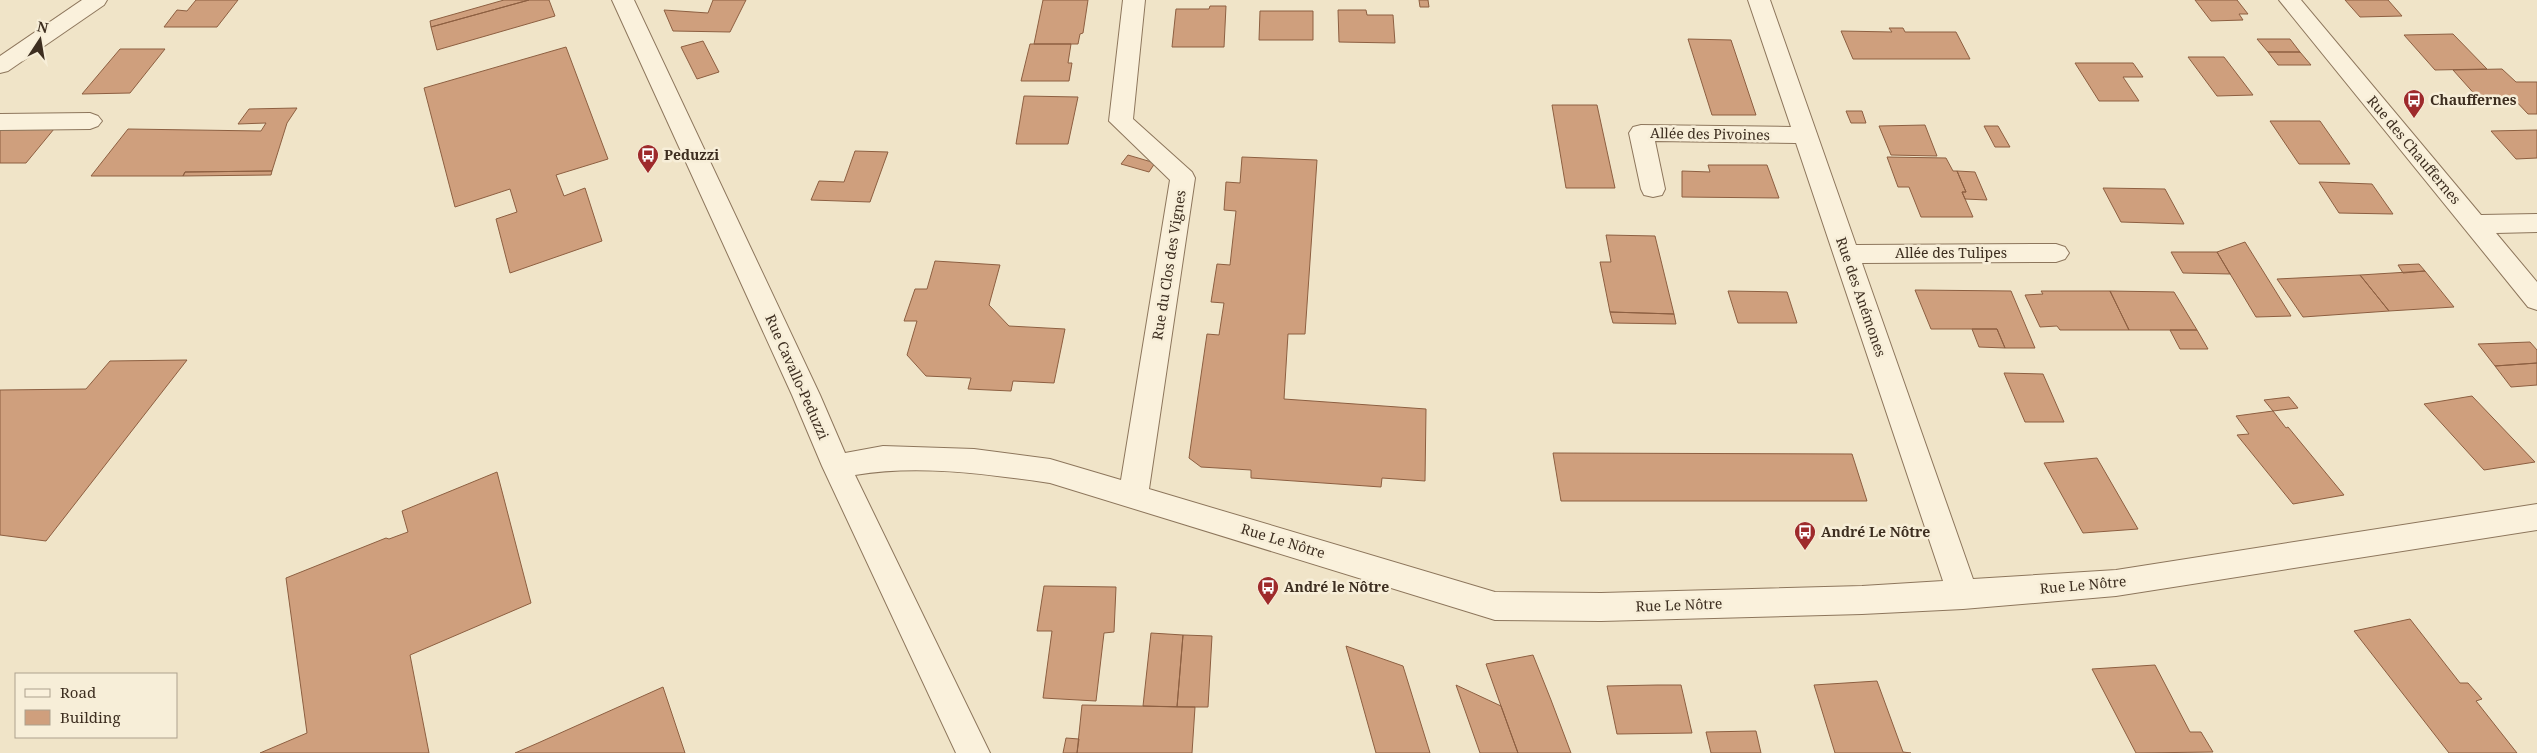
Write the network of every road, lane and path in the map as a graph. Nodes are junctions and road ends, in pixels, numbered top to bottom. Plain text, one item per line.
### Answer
1 (96, 0) edge
2 (623, 0) edge
3 (1134, 0) edge
4 (1759, 0) edge
5 (2290, 0) edge
6 (0, 66) edge
7 (90, 121) dead end
8 (0, 122) edge
9 (1805, 135) junction
10 (1653, 189) dead end
11 (2537, 223) edge
12 (2476, 224) junction
13 (2056, 253) dead end
14 (1846, 254) junction
15 (2537, 300) edge
16 (836, 466) junction
17 (1133, 496) junction
18 (2537, 517) edge
19 (1963, 594) junction
20 (973, 753) edge

1 - 6 street
2 - 16 street, Rue Cavallo-Peduzzi
3 - 17 street, Rue du Clos des Vignes
4 - 9 street, Rue des Anémones
5 - 12 street, Rue des Chauffernes
7 - 8 street
9 - 10 street, Allée des Pivoines
9 - 14 street, Rue des Anémones
11 - 12 street
12 - 15 street, Rue des Chauffernes
13 - 14 street, Allée des Tulipes
14 - 19 street, Rue des Anémones
16 - 17 street, Rue Le Nôtre
16 - 20 street, Rue Cavallo-Peduzzi
17 - 19 street, Rue Le Nôtre
18 - 19 street, Rue Le Nôtre

